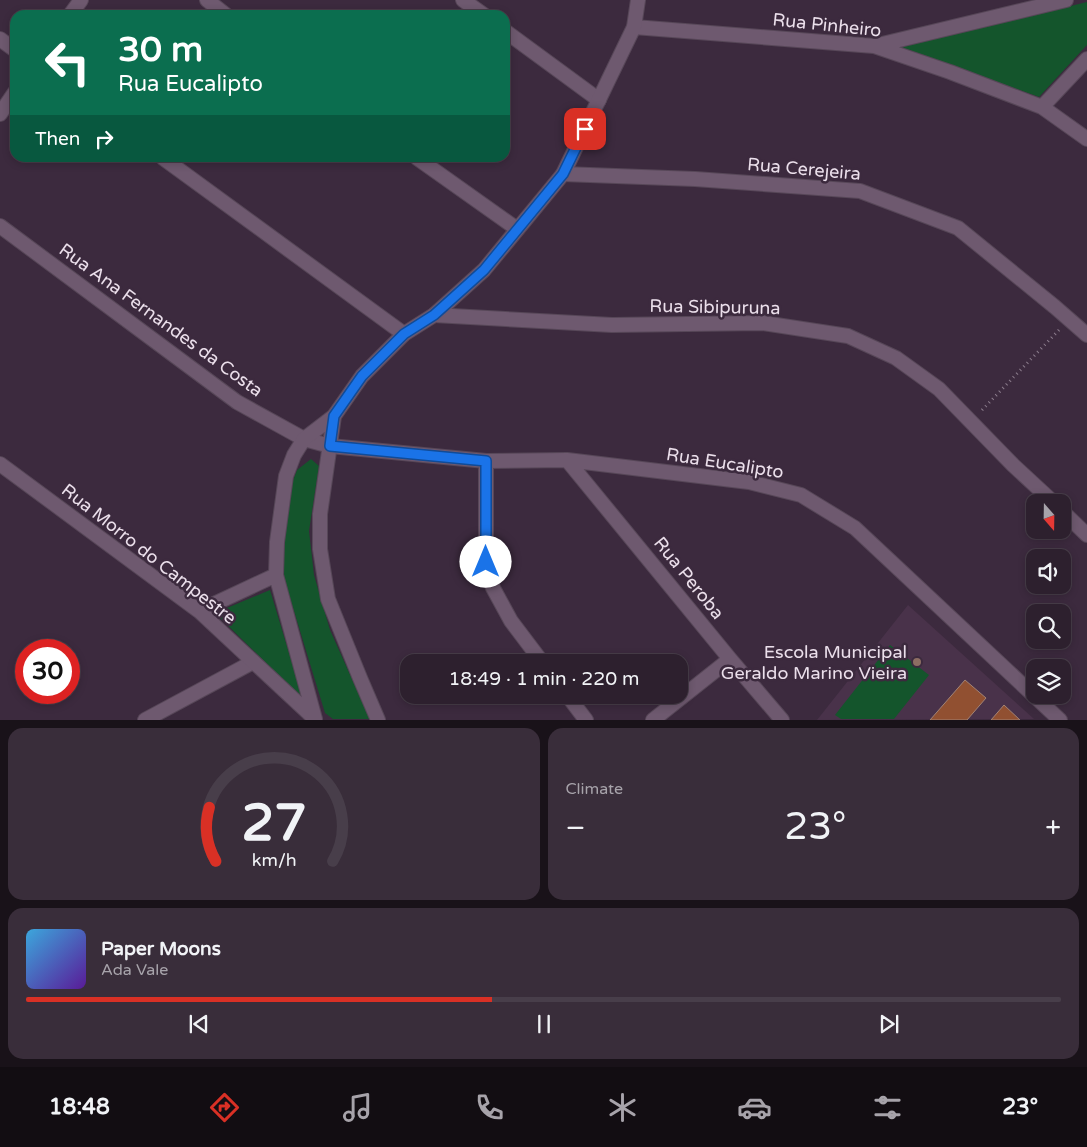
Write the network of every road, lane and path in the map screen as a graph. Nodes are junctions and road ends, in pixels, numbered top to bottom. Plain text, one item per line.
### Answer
1 (206, 0) edge
2 (463, 0) edge
3 (638, 0) edge
4 (1066, 0) edge
5 (219, 10) edge
6 (477, 10) edge
7 (634, 27) junction
8 (510, 34) edge
9 (0, 38) edge
10 (10, 46) edge
11 (874, 46) junction
12 (1087, 59) edge
13 (10, 99) edge
14 (599, 100) junction
15 (1042, 107) junction
16 (0, 114) edge
17 (1087, 139) edge
18 (168, 162) edge
19 (423, 162) edge
20 (563, 174) junction
21 (0, 226) edge
22 (517, 230) junction
23 (434, 315) junction
24 (1070, 319) junction
25 (404, 334) junction
26 (1087, 335) edge
27 (334, 416) junction
28 (971, 422) junction
29 (304, 439) junction
30 (330, 446) junction
31 (567, 460) junction
32 (486, 461) junction
33 (0, 464) edge
34 (1045, 494) edge
35 (1071, 520) edge
36 (1087, 535) edge
37 (276, 575) junction
38 (199, 611) junction
39 (536, 654) edge
40 (730, 659) junction
41 (253, 662) junction
42 (574, 704) edge
43 (315, 719) edge
44 (145, 720) edge
45 (378, 720) edge
46 (586, 720) edge
47 (653, 720) edge
48 (782, 720) edge
49 (1060, 720) edge

1 - 5 street
2 - 6 street
3 - 7 street
4 - 11 street
7 - 11 street, Rua Pinheiro
7 - 14 street
8 - 14 street
9 - 10 street
11 - 15 street, Rua Pinheiro
12 - 15 street
13 - 16 street
14 - 20 street
15 - 17 street, Rua Pinheiro
18 - 25 street
19 - 22 street
20 - 22 street
20 - 24 street, Rua Cerejeira
21 - 29 street, Rua Ana Fernandes da Costa
22 - 23 street
23 - 25 street
23 - 28 street, Rua Sibipuruna
24 - 26 street, Rua Cerejeira
24 - 28 path
25 - 27 street
27 - 29 street
27 - 30 street
28 - 34 street, Rua Sibipuruna
29 - 30 street, Rua Ana Fernandes da Costa
29 - 37 street
30 - 32 street, Rua Eucalipto
30 - 45 street
31 - 32 street, Rua Eucalipto
31 - 40 street, Rua Peroba
31 - 49 street, Rua Eucalipto
32 - 39 street
33 - 38 street, Rua Morro do Campestre
35 - 36 street
37 - 38 street
37 - 43 street
38 - 41 street, Rua Morro do Campestre
40 - 47 street
40 - 48 street, Rua Peroba
41 - 43 street, Rua Morro do Campestre
41 - 44 street
42 - 46 street

